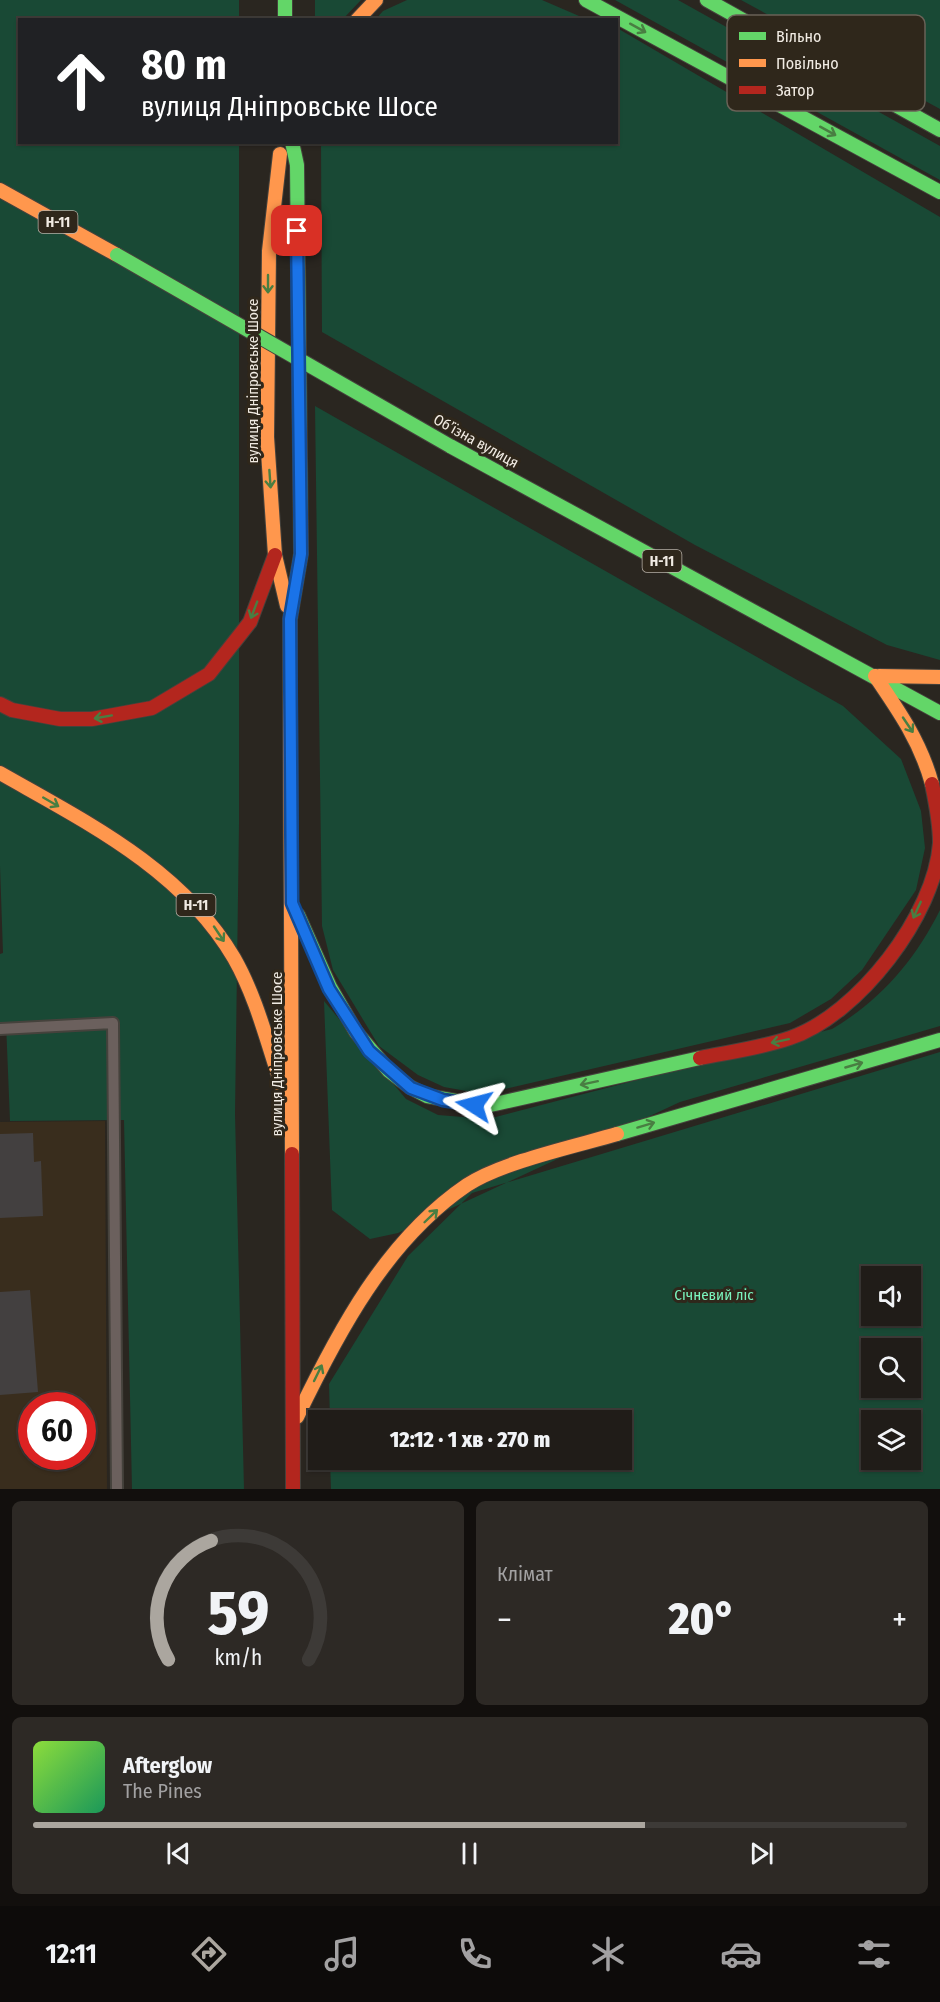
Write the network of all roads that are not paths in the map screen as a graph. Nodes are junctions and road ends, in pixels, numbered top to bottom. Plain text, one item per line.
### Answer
1 (285, 0) edge
2 (376, 0) edge
3 (586, 0) edge
4 (707, 0) edge
5 (734, 15) edge
6 (285, 18) edge
7 (359, 18) edge
8 (727, 76) edge
9 (791, 111) edge
10 (906, 111) edge
11 (940, 130) edge
12 (281, 144) edge
13 (292, 144) edge
14 (300, 144) edge
15 (297, 165) junction
16 (0, 190) edge
17 (940, 192) edge
18 (275, 555) junction
19 (290, 619) junction
20 (875, 676) junction
21 (940, 677) edge
22 (0, 704) edge
23 (940, 713) edge
24 (0, 773) edge
25 (292, 903) junction
26 (0, 1029) edge
27 (940, 1040) edge
28 (294, 1120) junction
29 (292, 1426) junction
30 (117, 1489) edge
31 (293, 1489) edge

1 - 6 main road
2 - 7 main road
3 -> 8 main road
4 - 5 main road
9 -> 17 main road
10 - 11 main road
12 -> 18 main road, вулиця Дніпровське Шосе
13 - 15 main road, вулиця Дніпровське Шосе
14 - 15 main road, Н-11
15 - 19 main road, вулиця Дніпровське Шосе / Н-11
16 - 20 main road, Обʼїзна вулиця / Н-11, bridge
18 - 19 main road, вулиця Дніпровське Шосе
18 -> 22 main road
19 - 25 main road, вулиця Дніпровське Шосе / Н-11
20 - 21 main road, Н-11
20 - 23 main road, Обʼїзна вулиця
20 -> 25 main road
24 -> 28 main road, Н-11
25 - 28 main road, вулиця Дніпровське Шосе / Н-11
26 - 30 lane
29 -> 27 main road
28 - 29 main road, вулиця Дніпровське Шосе / Н-11
29 - 31 main road, вулиця Дніпровське Шосе / Н-11

